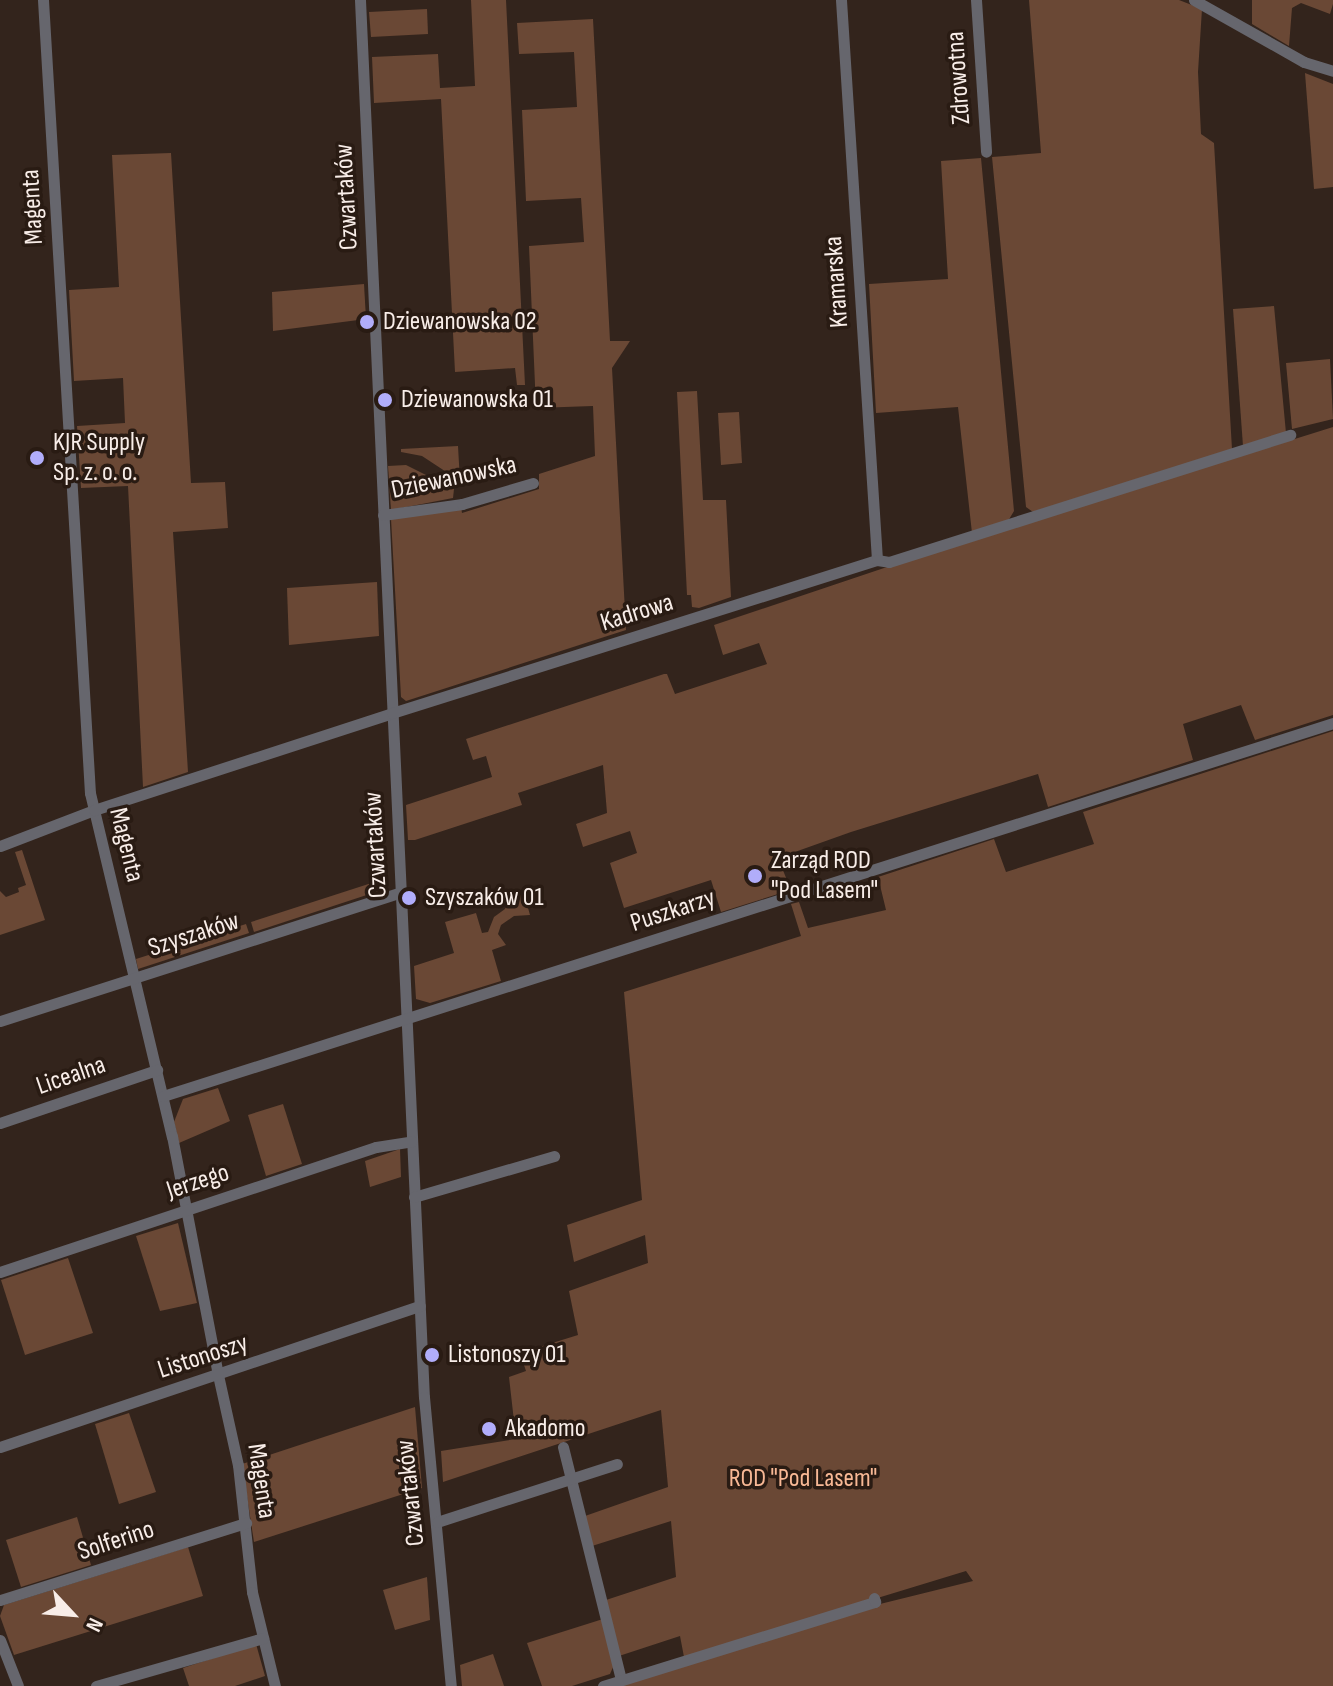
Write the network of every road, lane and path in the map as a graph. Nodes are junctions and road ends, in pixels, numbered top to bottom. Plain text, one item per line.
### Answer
1 (43, 0) edge
2 (360, 0) edge
3 (841, 0) edge
4 (976, 0) edge
5 (1194, 0) edge
6 (1333, 71) edge
7 (986, 152) dead end
8 (1290, 435) dead end
9 (533, 483) dead end
10 (383, 515) junction
11 (877, 560) junction
12 (392, 713) junction
13 (1333, 723) edge
14 (94, 810) junction
15 (0, 846) edge
16 (401, 892) junction
17 (135, 977) junction
18 (406, 1019) junction
19 (0, 1021) edge
20 (157, 1070) junction
21 (163, 1096) junction
22 (0, 1123) edge
23 (412, 1141) junction
24 (554, 1156) dead end
25 (414, 1197) junction
26 (185, 1210) junction
27 (0, 1272) edge
28 (420, 1306) junction
29 (218, 1375) junction
30 (0, 1447) edge
31 (563, 1447) dead end
32 (617, 1464) dead end
33 (572, 1479) junction
34 (437, 1522) junction
35 (246, 1523) junction
36 (874, 1598) dead end
37 (0, 1600) edge
38 (263, 1638) junction
39 (0, 1640) edge
40 (621, 1680) junction
41 (18, 1686) edge
42 (96, 1686) edge
43 (275, 1686) edge
44 (451, 1686) edge
45 (603, 1686) edge

1 - 14 street, Magenta
2 - 10 street, Czwartaków
3 - 11 street, Kramarska
4 - 7 street, Zdrowotna
5 - 6 street
8 - 11 street, Kadrowa
9 - 10 street, Dziewanowska
10 - 12 street, Czwartaków
11 - 12 street, Kadrowa
12 - 14 street, Kadrowa
12 - 16 street, Czwartaków
13 - 18 street, Puszkarzy
14 - 15 street, Kadrowa
14 - 17 street, Magenta
16 - 17 street, Szyszaków
16 - 18 street, Czwartaków
17 - 19 street, Szyszaków
17 - 20 street, Magenta
18 - 21 street, Puszkarzy
18 - 23 street, Czwartaków
20 - 21 street, Magenta
20 - 22 street, Licealna
21 - 26 street, Magenta
23 - 25 street, Czwartaków
23 - 26 street, Jerzego
24 - 25 street
25 - 28 street, Czwartaków
26 - 27 street, Jerzego
26 - 29 street, Magenta
28 - 29 street, Listonoszy
28 - 34 street, Czwartaków
29 - 30 street, Listonoszy
29 - 35 street, Magenta
31 - 33 street
32 - 33 street
33 - 34 street
33 - 40 street
34 - 44 street, Czwartaków
35 - 37 street, Solferino
35 - 38 street, Magenta
36 - 40 street
38 - 42 street
38 - 43 street, Magenta
39 - 41 street
40 - 45 street

